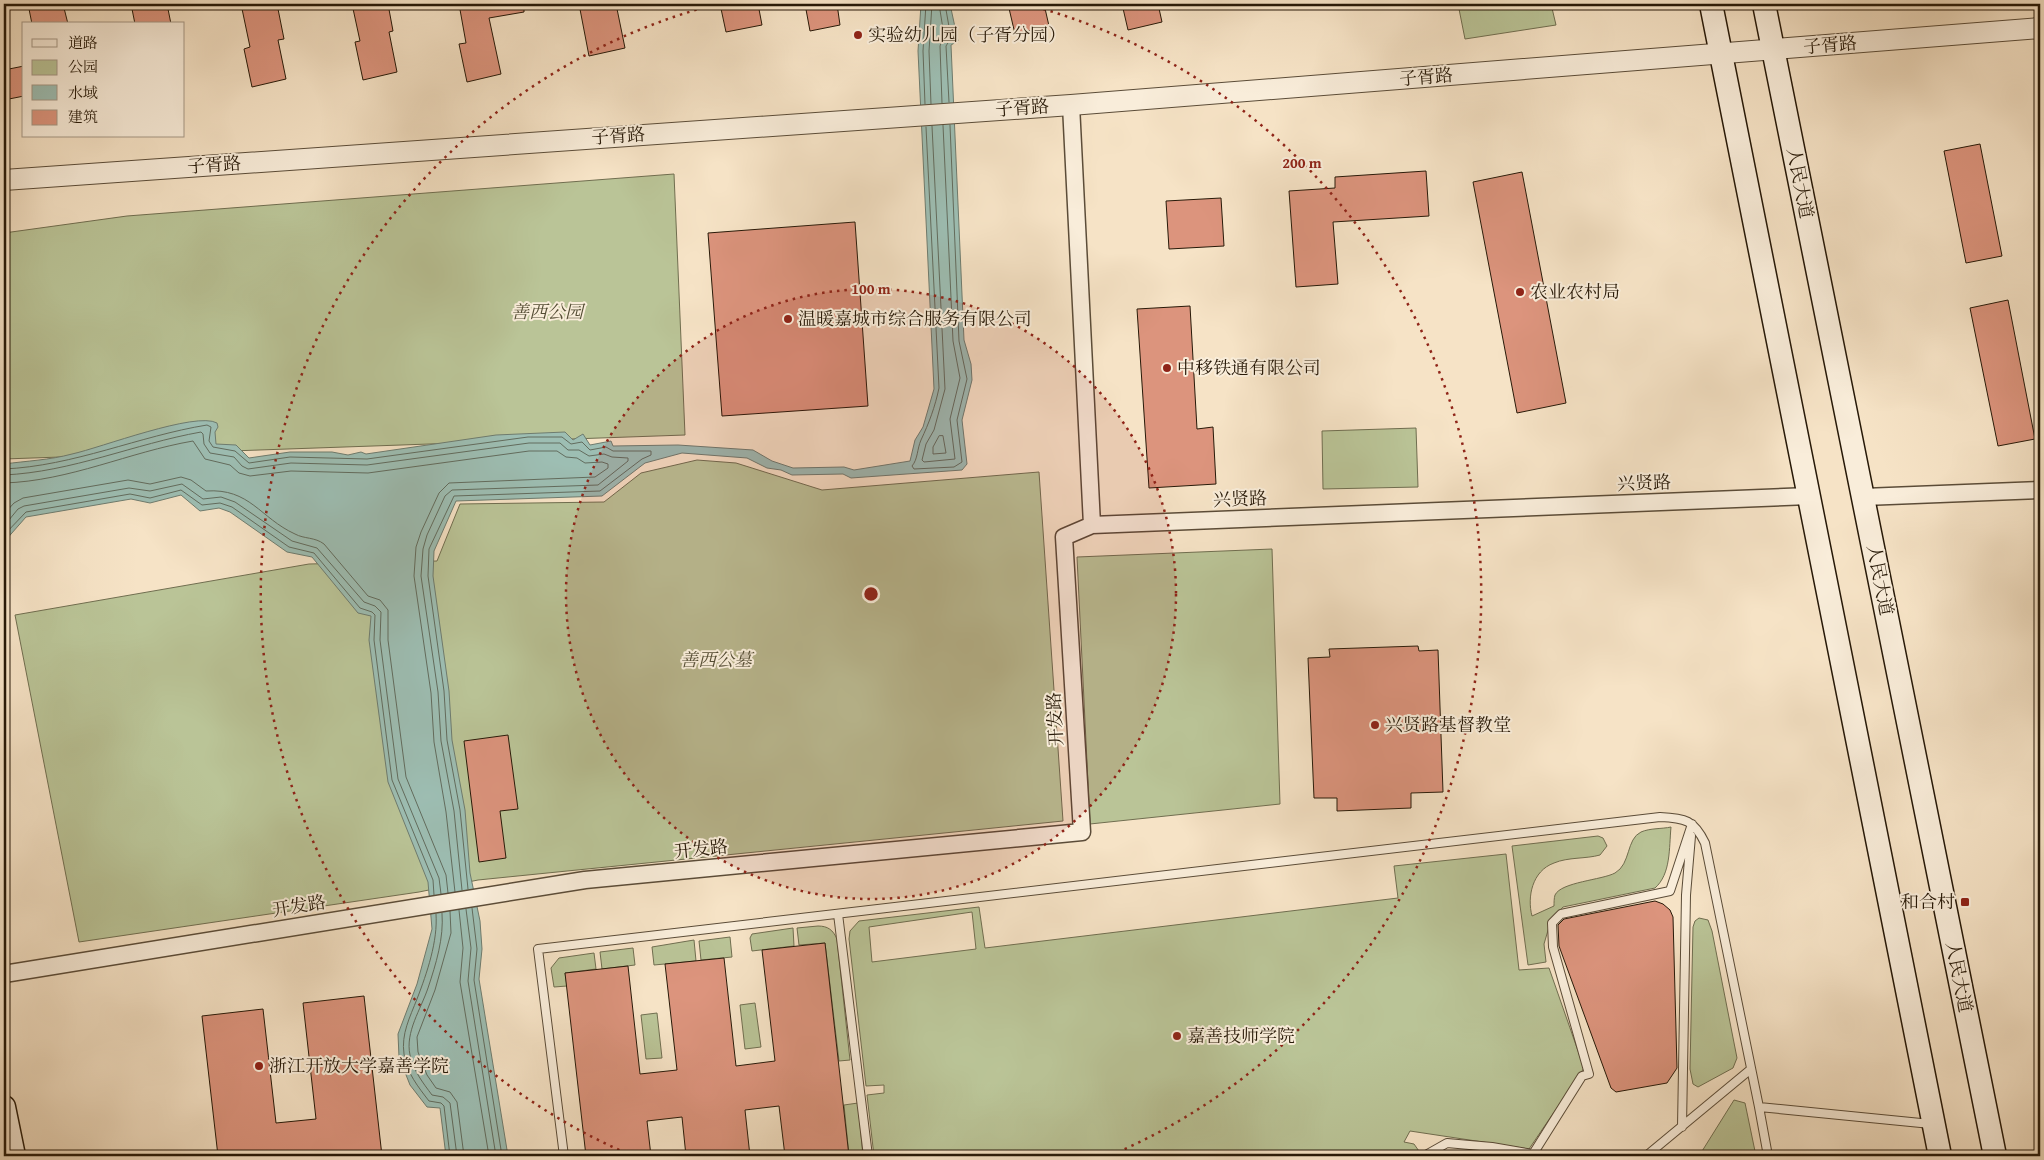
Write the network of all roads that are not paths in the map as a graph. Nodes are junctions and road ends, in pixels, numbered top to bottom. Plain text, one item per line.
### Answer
1 (1711, 4) edge
2 (1764, 4) edge
3 (2040, 28) edge
4 (1773, 50) junction
5 (1721, 54) junction
6 (1071, 105) junction
7 (4, 180) edge
8 (2040, 490) edge
9 (1809, 496) junction
10 (1864, 497) junction
11 (1092, 525) junction
12 (1692, 824) junction
13 (838, 914) junction
14 (4, 974) edge
15 (1751, 1069) junction
16 (4, 1107) edge
17 (1759, 1107) junction
18 (1933, 1124) junction
19 (1682, 1127) junction
20 (1533, 1154) junction
21 (1937, 1155) edge
22 (14, 1156) edge
23 (564, 1156) edge
24 (868, 1156) edge
25 (1424, 1156) edge
26 (1542, 1156) edge
27 (1646, 1156) edge
28 (1768, 1156) edge
29 (1995, 1156) edge

1 - 5 main road
2 - 4 main road, 人民大道
3 - 4 street, 子胥路
4 - 5 street, 子胥路
4 - 10 main road, 人民大道
5 - 6 street, 子胥路
5 - 9 main road
6 - 7 street, 子胥路
6 - 11 street
8 - 10 street
9 - 11 street, 兴贤路
9 - 18 main road
10 - 29 main road, 人民大道
11 - 14 street, 开发路
12 - 13 lane
12 - 15 lane
12 - 19 lane
12 - 20 lane
13 - 23 lane
13 - 24 lane
15 - 17 lane
15 - 19 lane
16 - 22 main road
17 - 18 lane
17 - 28 lane
18 - 21 main road
19 - 27 lane
20 - 25 lane
20 - 26 lane

